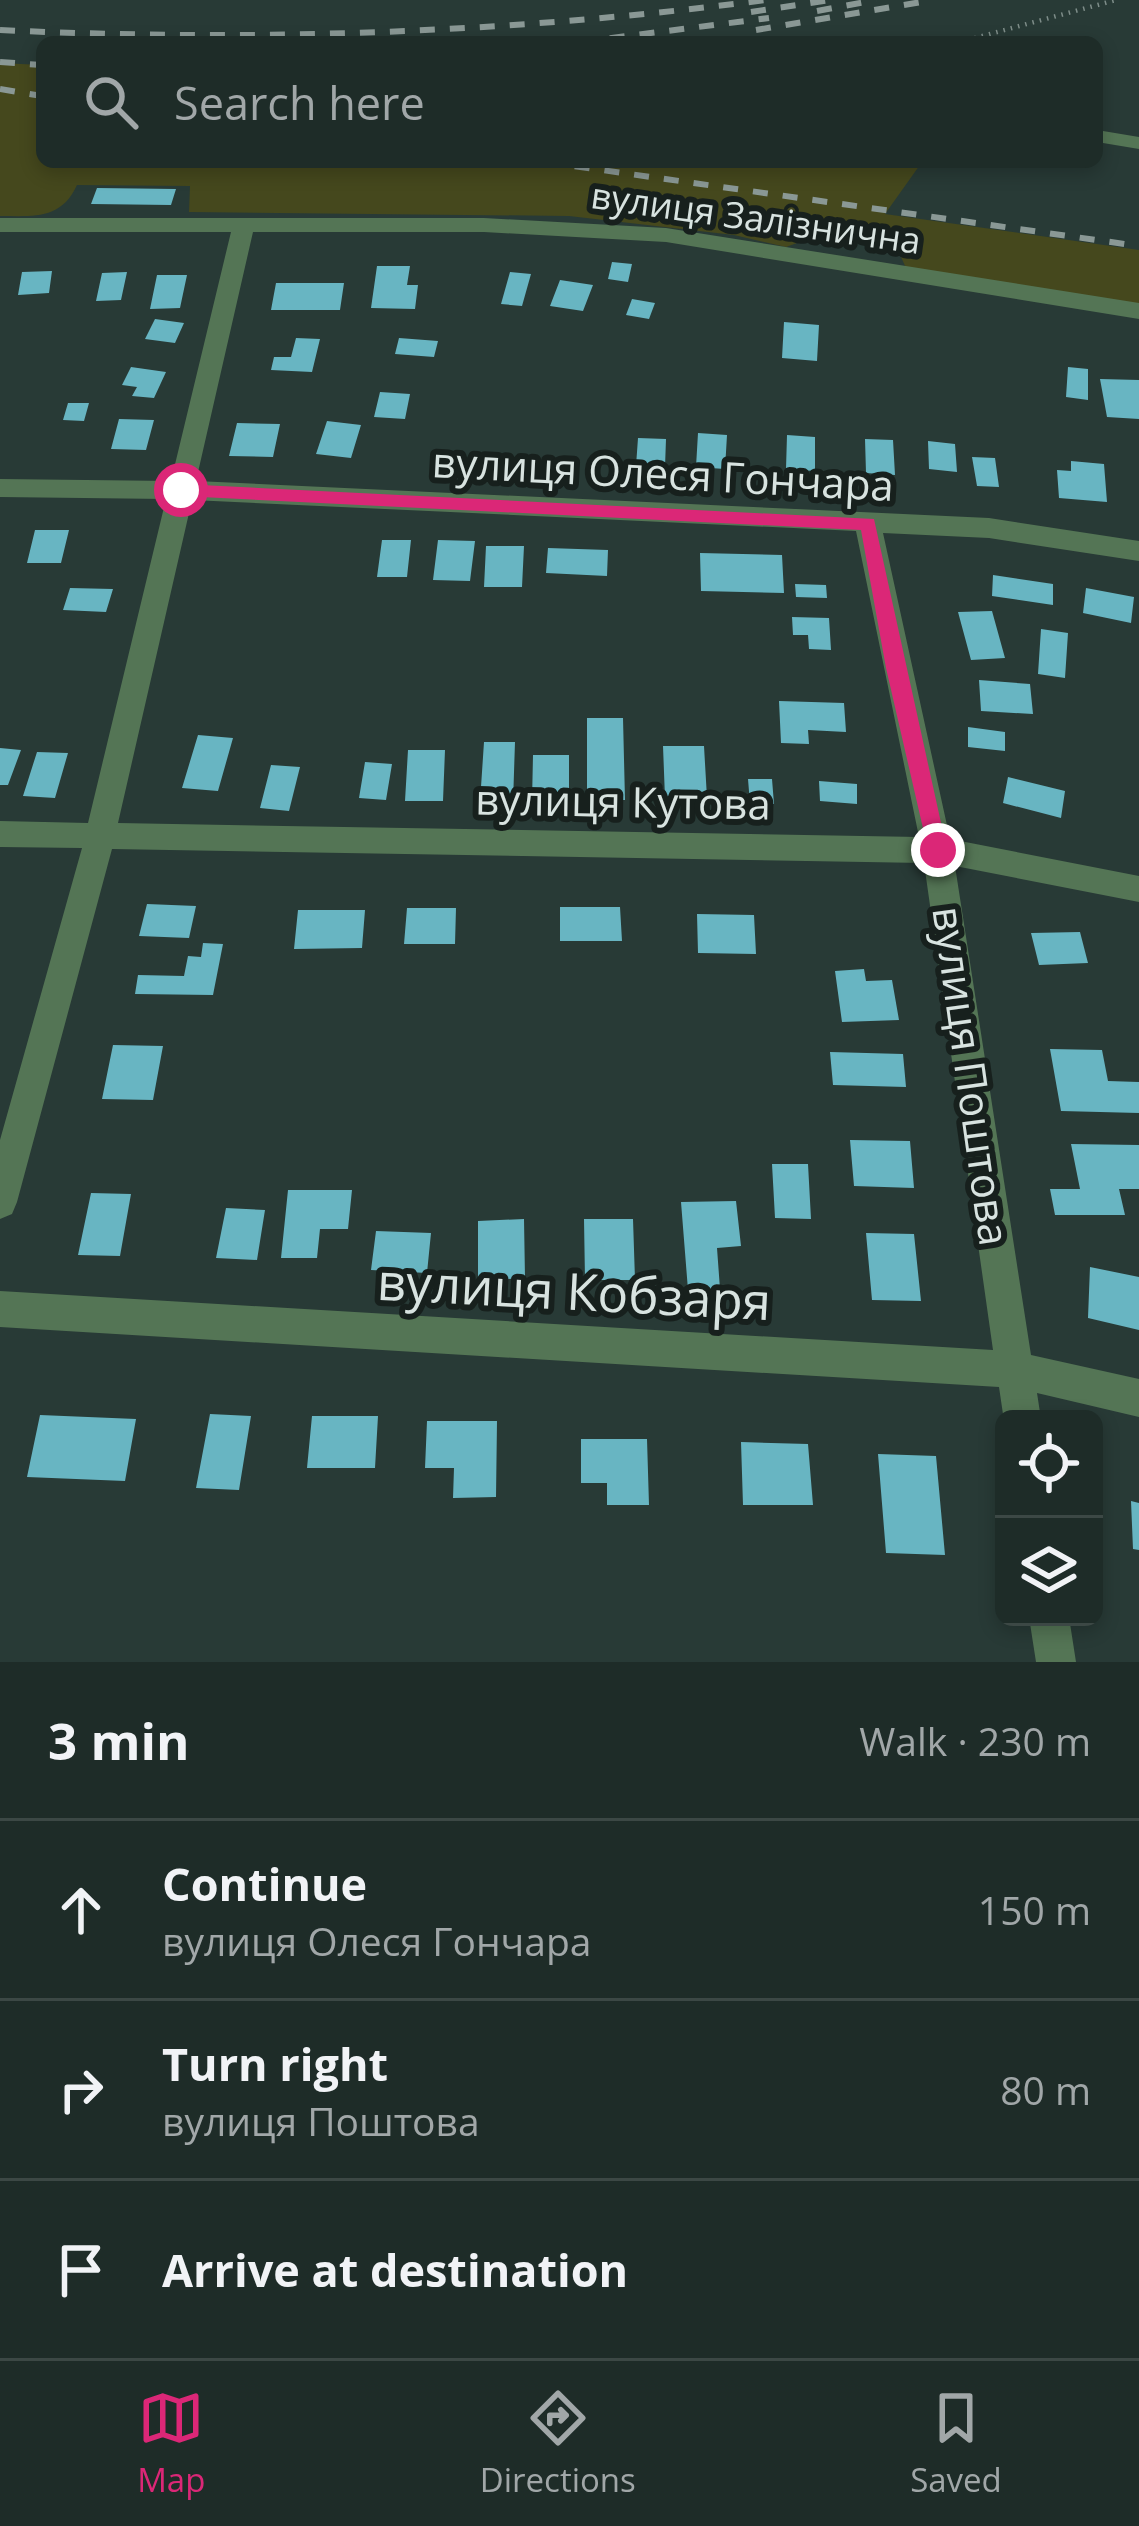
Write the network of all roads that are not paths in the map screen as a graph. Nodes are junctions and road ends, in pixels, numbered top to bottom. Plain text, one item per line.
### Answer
1 (1103, 137) edge
2 (1139, 143) edge
3 (0, 225) edge
4 (243, 227) junction
5 (1139, 311) edge
6 (0, 488) edge
7 (181, 490) junction
8 (868, 524) junction
9 (1139, 551) edge
10 (101, 833) junction
11 (0, 834) edge
12 (938, 850) junction
13 (1139, 889) edge
14 (0, 1202) edge
15 (0, 1309) edge
16 (1015, 1370) junction
17 (1139, 1398) edge
18 (1021, 1410) edge
19 (1050, 1626) edge
20 (1056, 1662) edge

1 - 2 street
3 - 4 street, вулиця Залізнична
4 - 5 street, вулиця Залізнична
4 - 7 street
6 - 7 street, вулиця Олеся Гончара
7 - 8 street, вулиця Олеся Гончара
7 - 10 street
8 - 9 street, вулиця Олеся Гончара
8 - 12 street, вулиця Поштова
10 - 11 street, вулиця Кутова
10 - 12 street, вулиця Кутова
10 - 14 street
12 - 13 street, вулиця Кутова
12 - 16 street, вулиця Поштова
15 - 16 street, вулиця Кобзаря
16 - 17 street, вулиця Кобзаря
16 - 18 street, вулиця Поштова
19 - 20 street

